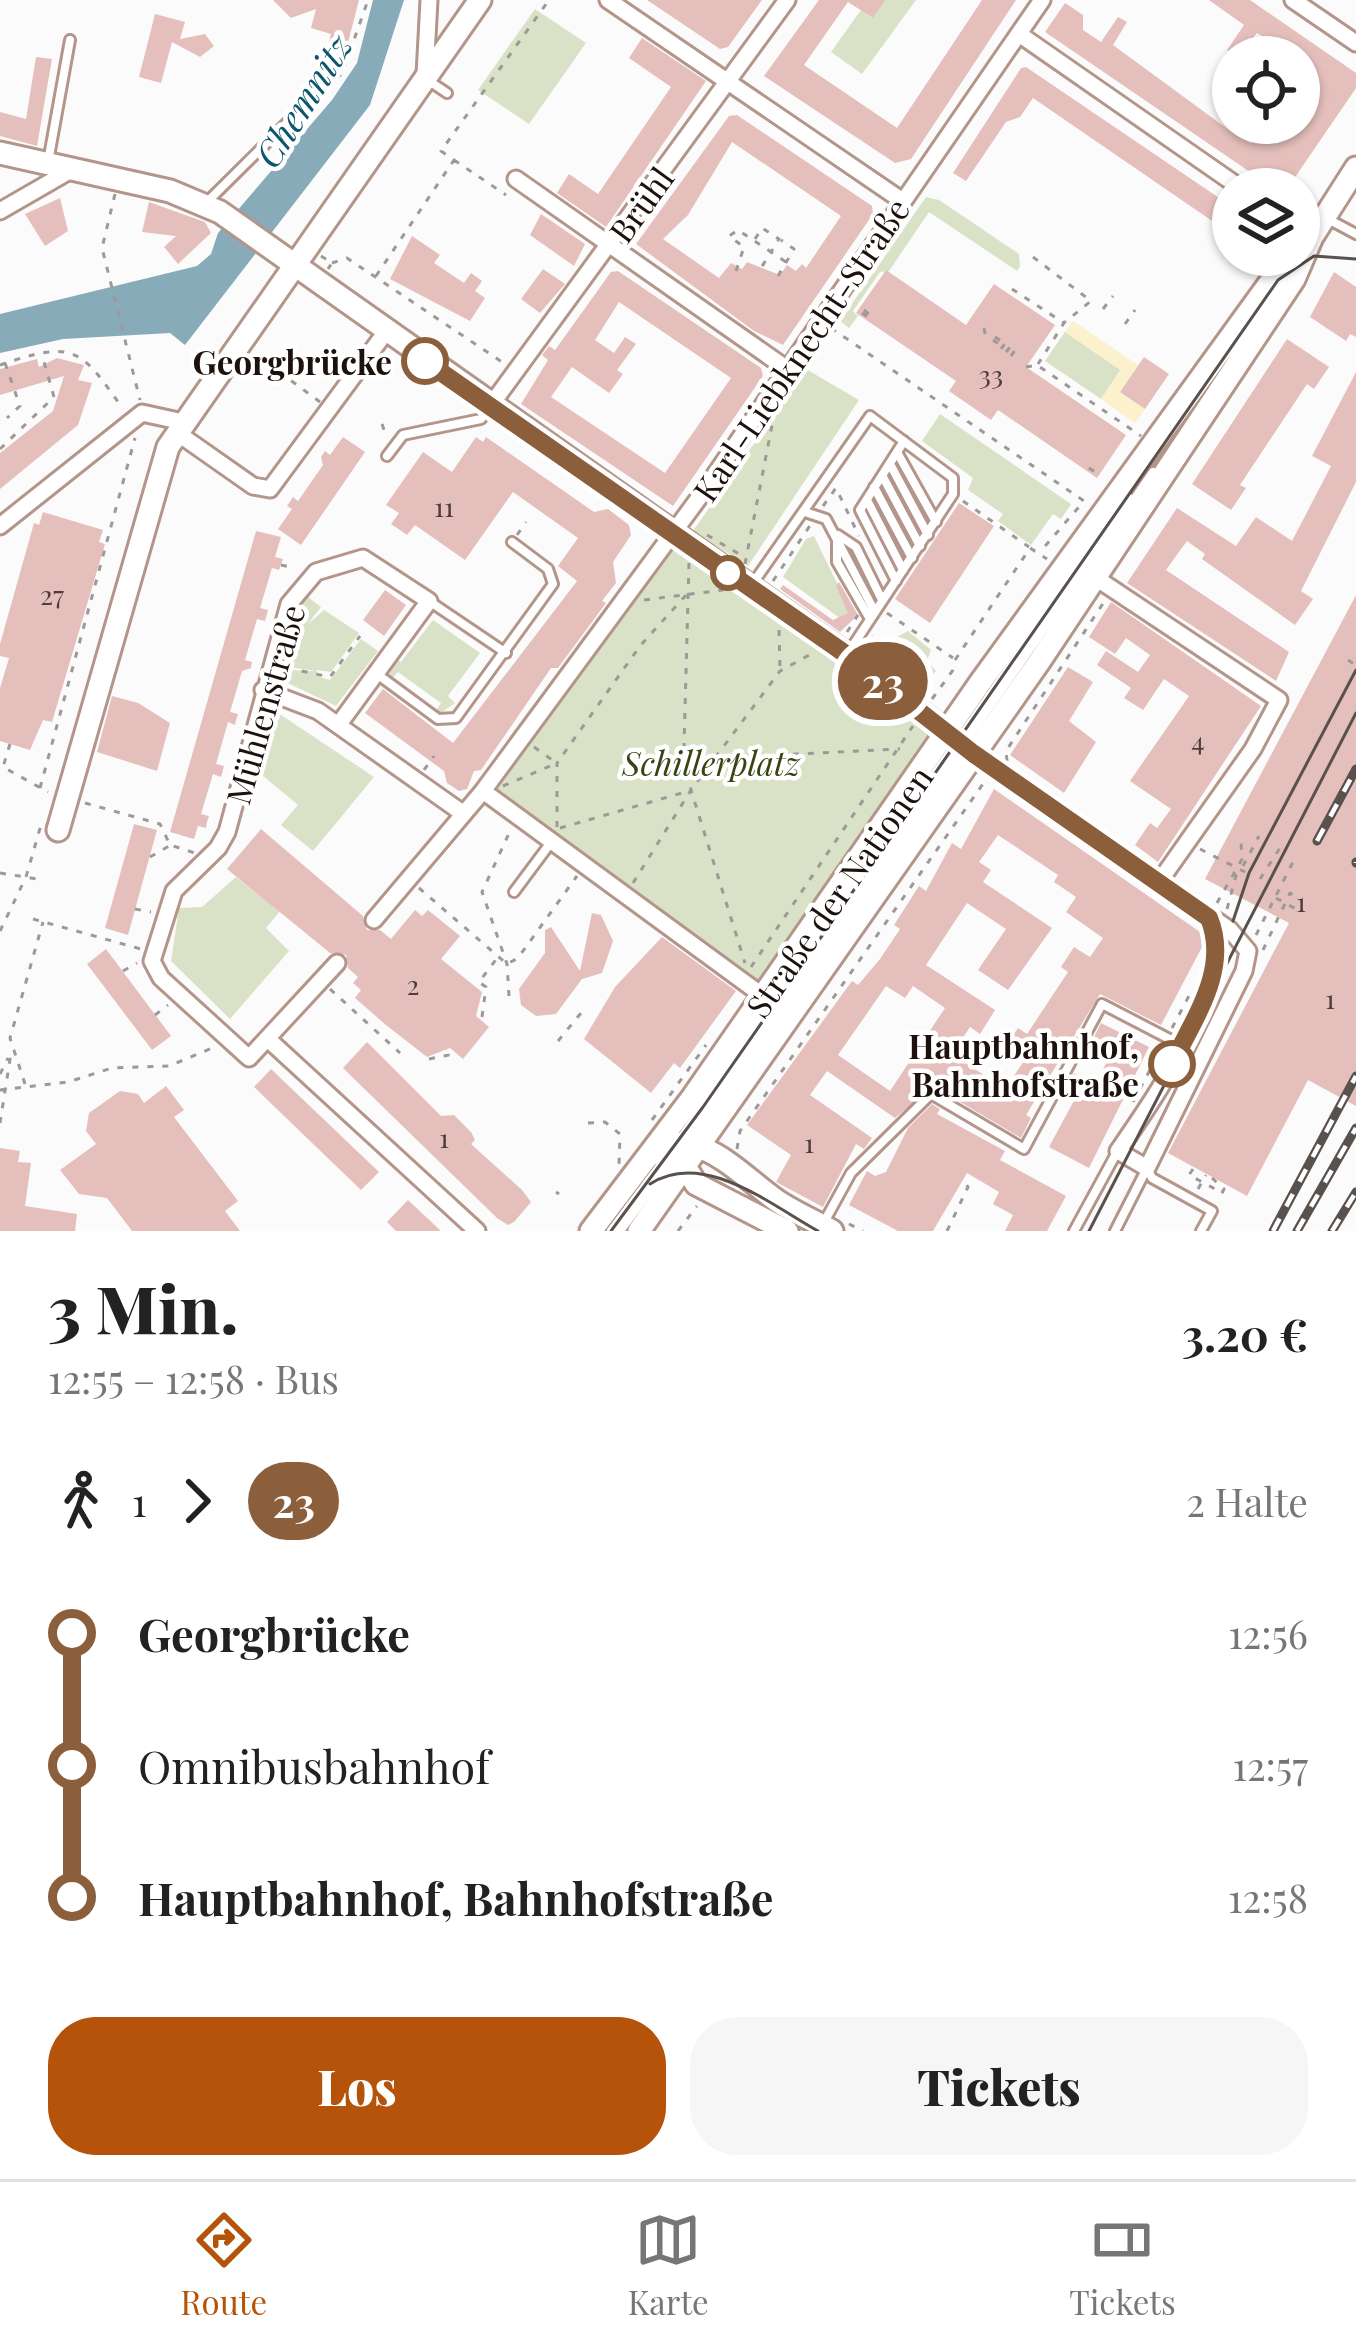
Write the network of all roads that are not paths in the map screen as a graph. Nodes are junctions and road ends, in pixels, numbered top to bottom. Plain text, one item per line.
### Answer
1 (430, 0) edge
2 (480, 0) edge
3 (608, 0) edge
4 (787, 0) edge
5 (1042, 0) edge
6 (1293, 0) edge
7 (1019, 34) junction
8 (70, 40) dead end
9 (1356, 43) edge
10 (424, 78) junction
11 (729, 81) junction
12 (316, 84) road end
13 (448, 93) dead end
14 (0, 153) edge
15 (48, 164) junction
16 (1212, 168) edge
17 (1356, 168) edge
18 (71, 170) junction
19 (516, 179) dead end
20 (901, 200) junction
21 (213, 208) junction
22 (0, 211) edge
23 (1324, 217) junction
24 (1320, 222) edge
25 (1356, 233) edge
26 (612, 245) junction
27 (293, 266) junction
28 (1277, 276) edge
29 (1279, 276) edge
30 (1279, 276) edge
31 (1295, 276) edge
32 (385, 334) junction
33 (784, 376) junction
34 (491, 405) junction
35 (180, 427) junction
36 (904, 441) junction
37 (897, 452) junction
38 (387, 456) dead end
39 (890, 464) junction
40 (882, 475) junction
41 (874, 487) junction
42 (866, 499) junction
43 (804, 513) junction
44 (935, 522) junction
45 (0, 526) edge
46 (672, 534) junction
47 (836, 535) junction
48 (928, 535) junction
49 (512, 542) road end
50 (920, 546) junction
51 (912, 557) junction
52 (904, 571) junction
53 (896, 580) junction
54 (1093, 583) junction
55 (750, 588) junction
56 (429, 601) junction
57 (883, 601) junction
58 (877, 614) junction
59 (839, 649) junction
60 (506, 653) junction
61 (376, 673) junction
62 (265, 681) junction
63 (339, 724) junction
64 (961, 743) junction
65 (483, 791) junction
66 (461, 812) junction
67 (58, 830) dead end
68 (552, 841) junction
69 (870, 875) junction
70 (1159, 882) junction
71 (514, 892) dead end
72 (1217, 917) junction
73 (374, 920) dead end
74 (337, 963) dead end
75 (763, 996) junction
76 (270, 1041) junction
77 (1174, 1041) junction
78 (249, 1058) junction
79 (231, 1065) dead end
80 (692, 1098) junction
81 (684, 1148) junction
82 (1118, 1151) junction
83 (637, 1156) junction
84 (1147, 1168) junction
85 (820, 1227) edge
86 (477, 1231) edge
87 (591, 1231) edge
88 (615, 1231) edge
89 (639, 1231) edge
90 (787, 1231) edge
91 (1074, 1231) edge
92 (1115, 1231) edge
93 (1201, 1231) edge

1 - 10 street
2 - 10 main road
3 - 11 street
4 - 11 street, Brühl
5 - 7 street, Karl-Liebknecht-Straße
6 - 9 street
7 - 16 street
7 - 20 street, Karl-Liebknecht-Straße
8 - 15 lane
10 - 13 lane
10 - 27 main road
11 - 20 street
11 - 26 street, Brühl
12 - 21 lane
14 - 15 main road
15 - 18 main road
17 - 23 main road, Straße der Nationen
18 - 21 main road
18 - 22 street
19 - 26 street
20 - 33 street, Karl-Liebknecht-Straße
21 - 27 main road
23 - 24 main road, Straße der Nationen
23 - 25 lane
26 - 33 street
26 - 34 street, Brühl
27 - 32 main road
27 - 35 main road
28 - 64 main road, Straße der Nationen
29 - 64 lane
30 - 64 lane
31 - 54 main road, Straße der Nationen
32 - 34 main road
32 - 35 street
33 - 46 street, Karl-Liebknecht-Straße
34 - 38 lane
34 - 46 main road
35 - 45 street
35 - 67 main road
36 - 37 lane
36 - 43 lane
36 - 44 lane
37 - 39 lane
37 - 44 lane
39 - 40 lane
39 - 48 lane
40 - 41 lane
40 - 50 lane
41 - 42 lane
41 - 51 lane
42 - 52 lane
42 - 53 lane
43 - 47 lane
43 - 55 lane
44 - 48 lane
46 - 55 main road
46 - 65 street, Karl-Liebknecht-Straße
47 - 57 lane
47 - 58 lane
48 - 50 lane
49 - 60 lane
50 - 51 lane
51 - 52 lane
52 - 53 lane
53 - 57 lane
54 - 64 main road, Straße der Nationen
54 - 70 street
55 - 59 main road
56 - 60 lane
56 - 61 street
56 - 62 street, Mühlenstraße
57 - 58 lane
58 - 59 lane
59 - 64 main road
60 - 61 lane
61 - 63 street
62 - 63 street
62 - 78 street, Mühlenstraße
63 - 66 street
64 - 69 main road, Straße der Nationen
64 - 69 main road, Straße der Nationen
64 - 70 street
65 - 66 street, Karl-Liebknecht-Straße
65 - 68 street
66 - 73 street, Karl-Liebknecht-Straße
68 - 71 lane
68 - 75 street
69 - 75 main road, Straße der Nationen
69 - 81 main road, Straße der Nationen
70 - 72 street
72 - 77 street
72 - 84 street
74 - 76 street
75 - 80 main road, Straße der Nationen
76 - 78 street
76 - 86 street
77 - 82 street
77 - 85 lane
78 - 79 lane
80 - 81 main road
80 - 83 main road, Straße der Nationen
81 - 83 main road
81 - 85 main road
81 - 88 lane
81 - 89 main road, Straße der Nationen
81 - 90 main road
82 - 84 street
82 - 91 lane
83 - 87 main road, Straße der Nationen
84 - 92 lane
84 - 93 lane

